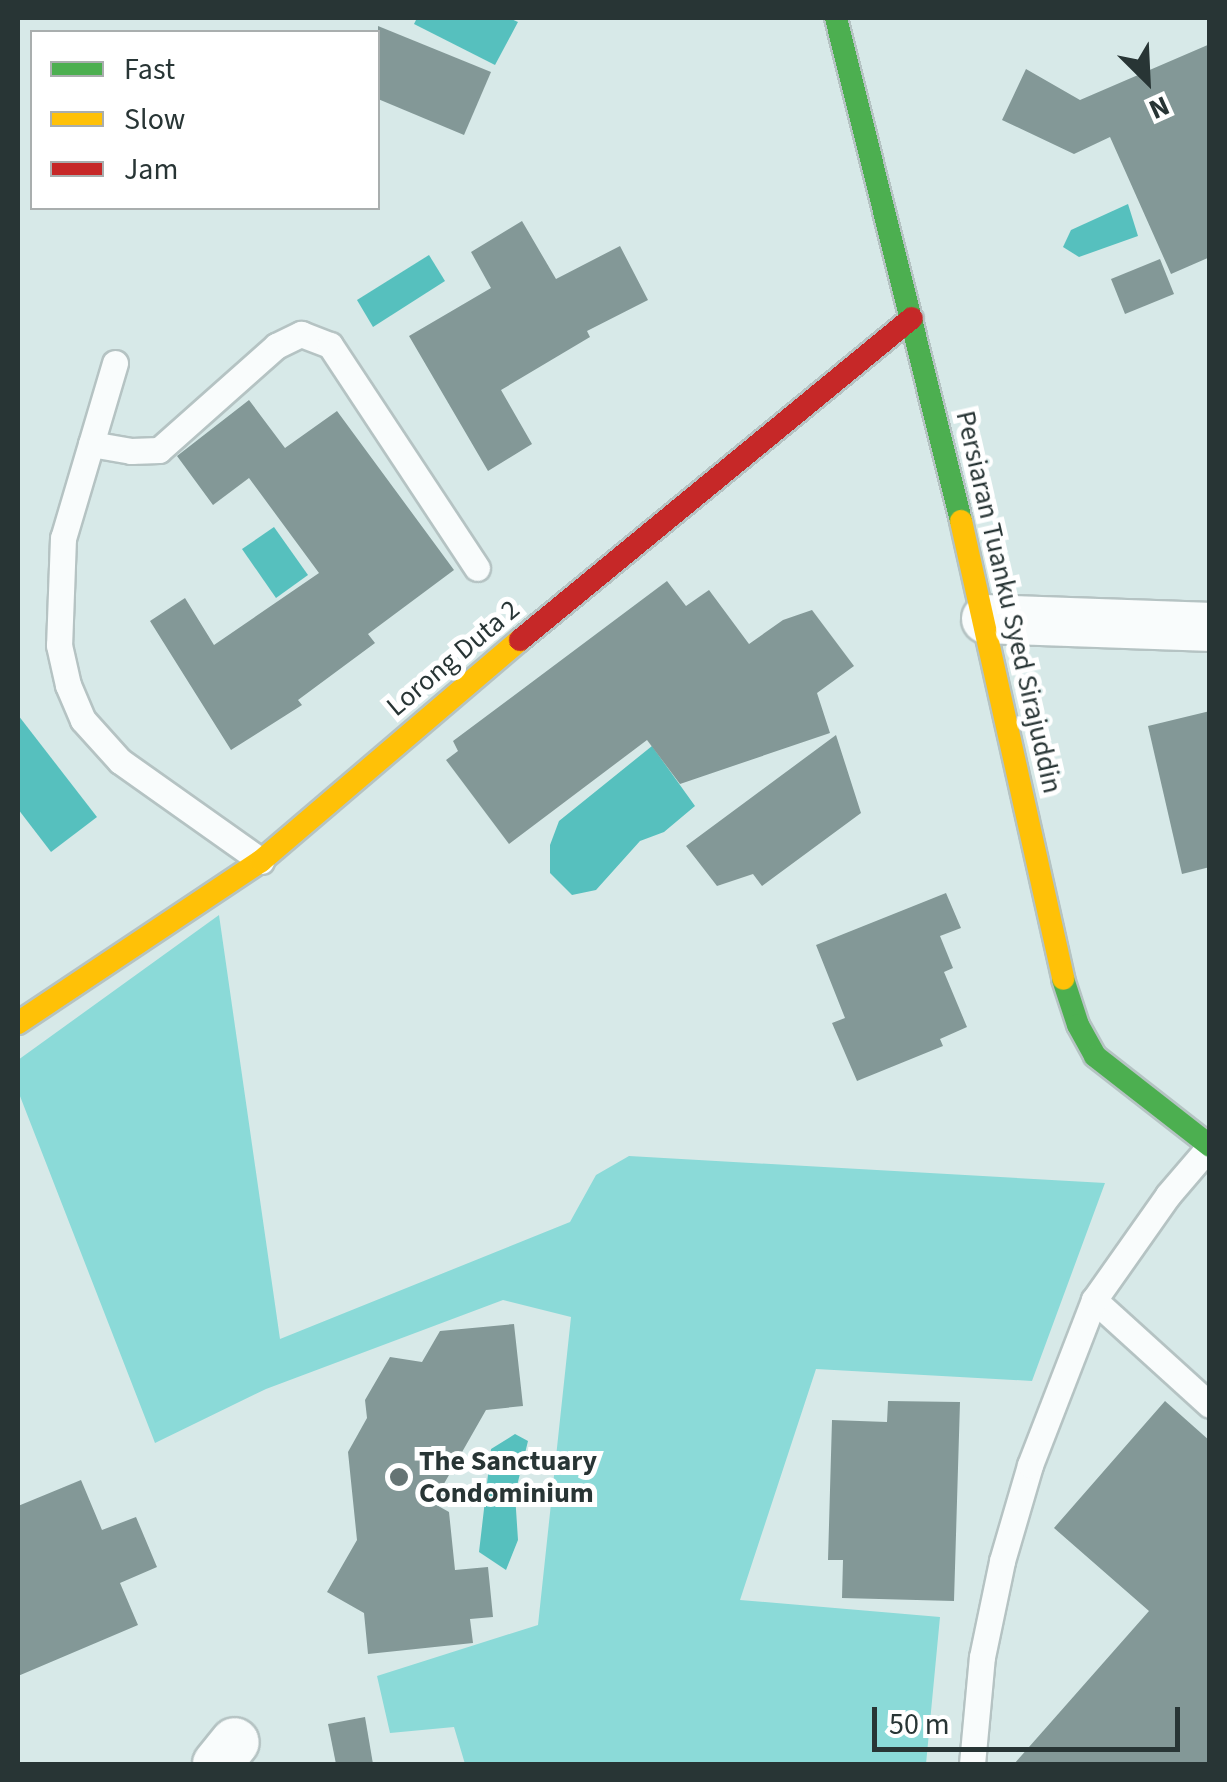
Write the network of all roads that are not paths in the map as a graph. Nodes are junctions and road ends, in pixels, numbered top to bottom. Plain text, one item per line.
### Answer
1 (836, 18) edge
2 (912, 318) junction
3 (115, 363) dead end
4 (91, 444) junction
5 (477, 568) dead end
6 (986, 619) junction
7 (1210, 627) edge
8 (262, 861) junction
9 (18, 1023) edge
10 (1210, 1146) edge
11 (1094, 1300) junction
12 (1210, 1405) edge
13 (972, 1764) edge

1 - 2 street, Persiaran Tuanku Syed Sirajuddin
2 - 6 street, Persiaran Tuanku Syed Sirajuddin
2 - 8 street, Lorong Duta 2
3 - 4 lane
4 - 5 lane
4 - 8 lane
6 - 7 street
6 - 10 street, Persiaran Tuanku Syed Sirajuddin
8 - 9 street, Lorong Duta 2
10 - 11 lane
11 - 12 lane
11 - 13 lane

